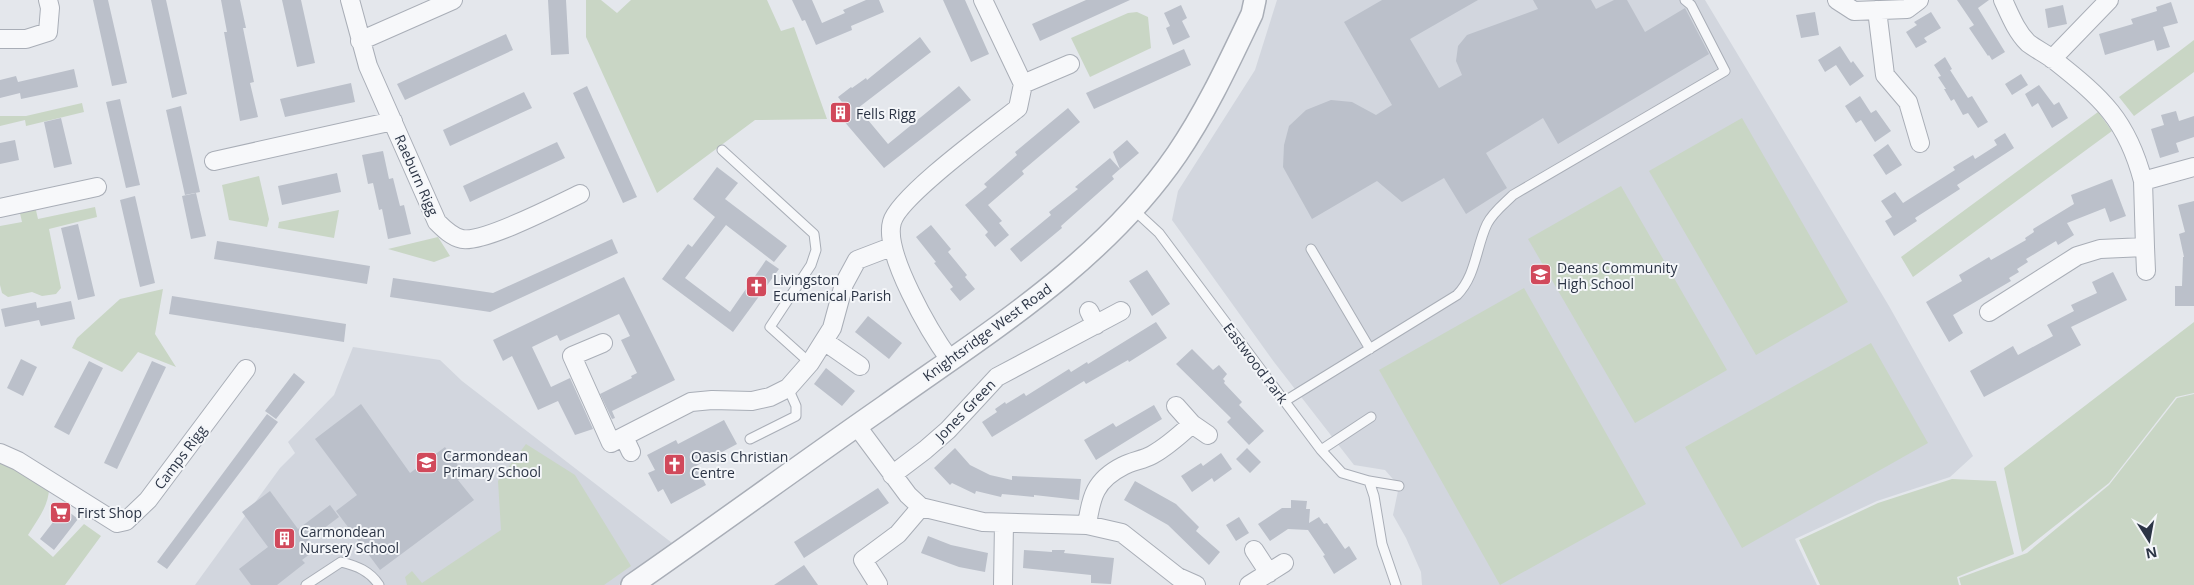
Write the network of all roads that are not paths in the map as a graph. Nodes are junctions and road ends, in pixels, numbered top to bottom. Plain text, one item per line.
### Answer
1 (48, 0) edge
2 (350, 0) edge
3 (453, 0) edge
4 (983, 0) edge
5 (1255, 0) edge
6 (1685, 0) edge
7 (1836, 0) edge
8 (1919, 0) edge
9 (2003, 0) edge
10 (2108, 0) edge
11 (1877, 10) junction
12 (0, 39) edge
13 (360, 41) junction
14 (2052, 59) junction
15 (1070, 64) dead end
16 (1023, 84) junction
17 (393, 121) junction
18 (1920, 143) dead end
19 (722, 150) dead end
20 (214, 161) dead end
21 (2194, 167) edge
22 (2142, 181) junction
23 (97, 187) dead end
24 (580, 194) dead end
25 (0, 208) edge
26 (1133, 208) junction
27 (2145, 246) junction
28 (891, 247) junction
29 (1311, 249) dead end
30 (2146, 271) dead end
31 (1121, 311) dead end
32 (1989, 312) dead end
33 (824, 341) junction
34 (603, 343) dead end
35 (1370, 349) junction
36 (950, 360) junction
37 (810, 363) junction
38 (860, 366) dead end
39 (246, 369) dead end
40 (788, 388) junction
41 (1285, 401) junction
42 (1176, 406) dead end
43 (1371, 417) dead end
44 (1192, 424) junction
45 (856, 426) junction
46 (1208, 435) dead end
47 (750, 439) dead end
48 (1321, 450) junction
49 (0, 453) edge
50 (892, 474) junction
51 (1369, 481) junction
52 (1399, 486) dead end
53 (921, 507) junction
54 (1004, 523) junction
55 (1087, 525) junction
56 (1254, 550) dead end
57 (1284, 563) dead end
58 (1269, 573) junction
59 (878, 584) dead end
60 (306, 585) edge
61 (379, 585) edge
62 (632, 585) edge
63 (1003, 585) edge
64 (1196, 585) edge
65 (1249, 585) edge
66 (1396, 585) edge

1 - 12 street
2 - 13 street, Raeburn Rigg
3 - 13 street
4 - 16 street
5 - 26 street, Knightsridge West Road
6 - 35 lane
7 - 11 street
8 - 11 street
9 - 14 street
10 - 14 street
11 - 18 street
13 - 17 street, Raeburn Rigg
14 - 22 street
15 - 16 street
16 - 28 street
17 - 20 street, Raeburn Rigg
17 - 24 street, Raeburn Rigg
19 - 37 lane
21 - 22 street
22 - 27 street
23 - 25 street
26 - 36 street, Knightsridge West Road
26 - 41 lane, Eastwood Park
27 - 30 street
27 - 32 street
28 - 33 street
28 - 36 street
29 - 35 lane
31 - 50 street, Jones Green
33 - 37 street
33 - 38 street
34 - 40 street
35 - 41 lane
36 - 45 street, Knightsridge West Road
37 - 40 street
39 - 49 street, Camps Rigg
40 - 47 lane
41 - 48 lane, Eastwood Park
42 - 44 street
43 - 48 lane
44 - 46 street
44 - 55 street
45 - 50 street
45 - 62 street, Knightsridge West Road
48 - 51 lane, Eastwood Park
50 - 53 street
51 - 52 lane, Eastwood Park
51 - 66 lane
53 - 54 street
53 - 59 street
54 - 55 street
54 - 63 street
55 - 64 street
56 - 58 street
57 - 58 street
58 - 65 street
60 - 61 lane

